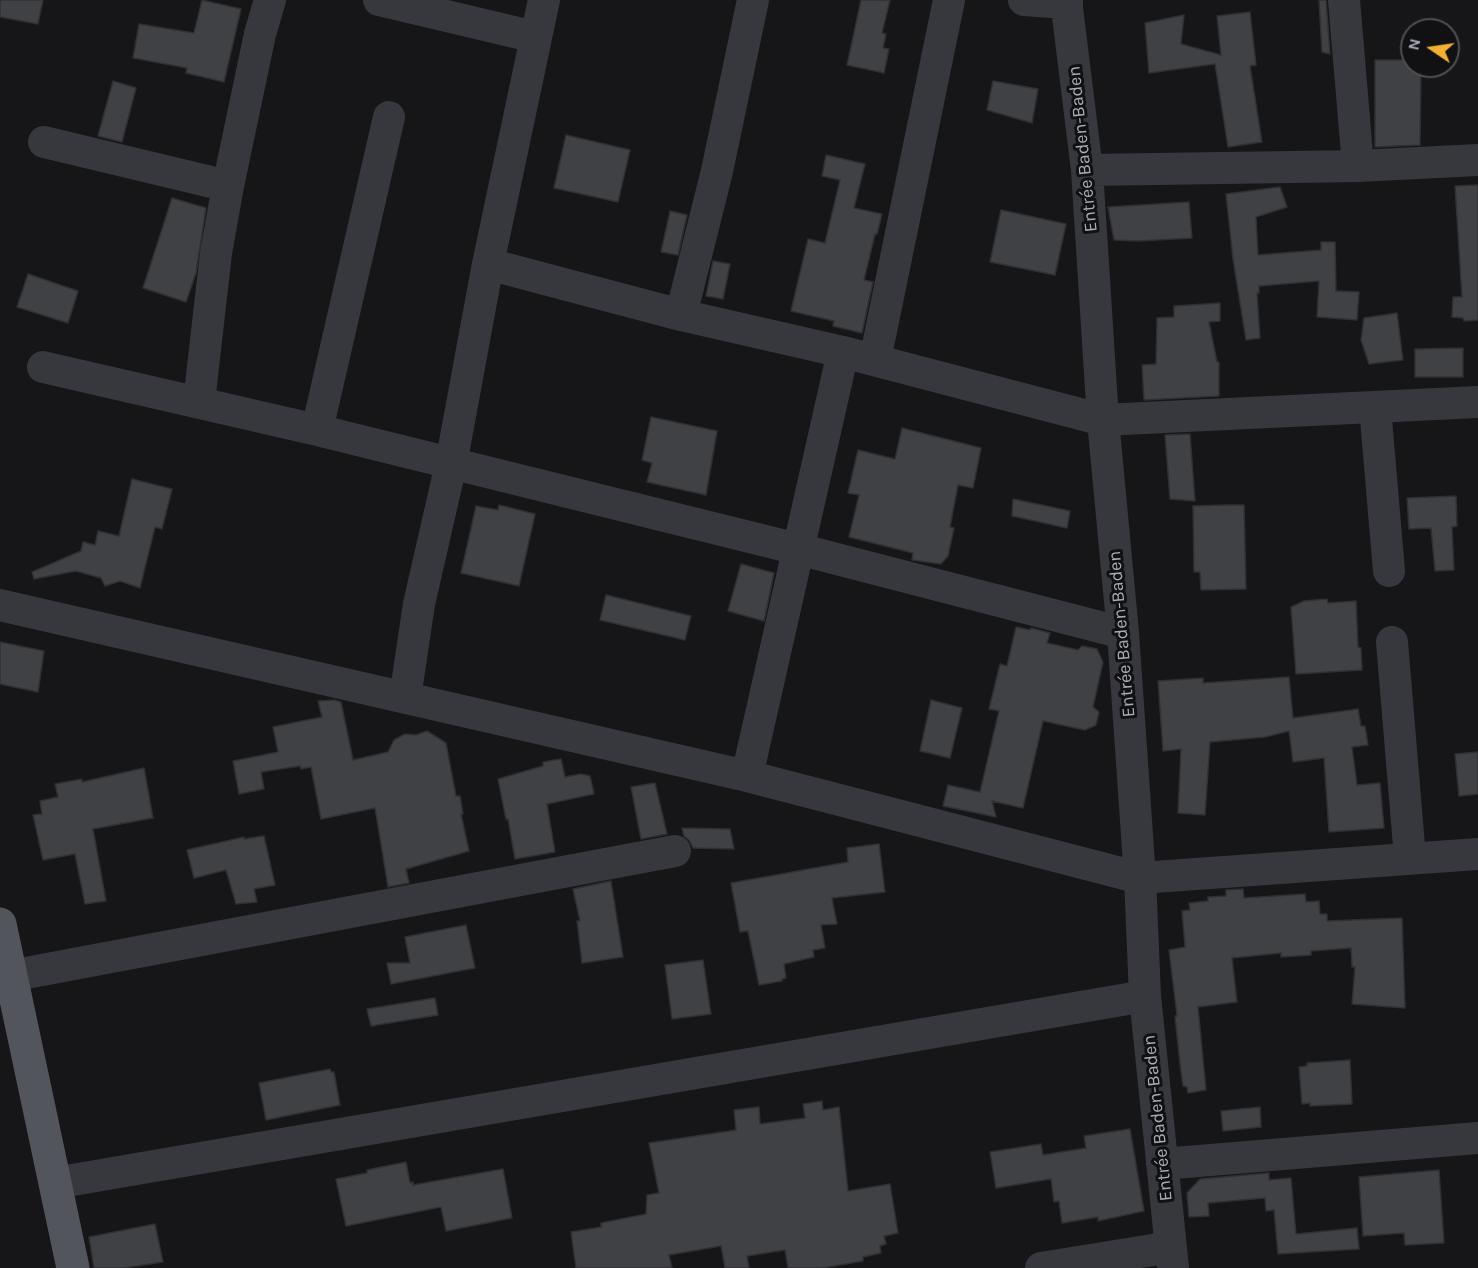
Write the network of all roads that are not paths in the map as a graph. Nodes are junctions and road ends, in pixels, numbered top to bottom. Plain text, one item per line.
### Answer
1 (270, 0) edge
2 (380, 0) edge
3 (544, 0) edge
4 (753, 0) edge
5 (949, 0) edge
6 (1024, 0) edge
7 (1344, 0) edge
8 (1066, 1) edge
9 (535, 37) junction
10 (389, 117) dead end
11 (44, 142) dead end
12 (1478, 160) edge
13 (1358, 166) junction
14 (1087, 170) junction
15 (228, 186) junction
16 (488, 264) junction
17 (681, 315) junction
18 (843, 352) junction
19 (874, 360) junction
20 (44, 367) dead end
21 (199, 402) junction
22 (1478, 402) edge
23 (1375, 407) junction
24 (1103, 420) junction
25 (317, 430) junction
26 (451, 464) junction
27 (798, 549) junction
28 (1389, 571) dead end
29 (0, 605) edge
30 (1123, 633) junction
31 (1392, 642) dead end
32 (405, 698) junction
33 (747, 776) junction
34 (675, 851) dead end
35 (1478, 854) edge
36 (1410, 858) junction
37 (1140, 878) junction
38 (0, 924) edge
39 (10, 976) junction
40 (1145, 996) junction
41 (1478, 1138) edge
42 (1162, 1164) junction
43 (55, 1183) junction
44 (1172, 1258) edge
45 (73, 1268) edge
46 (1041, 1268) edge

1 - 15 street
2 - 9 street
3 - 9 street
4 - 17 street
5 - 19 street
6 - 8 street
7 - 13 street
8 - 14 street, Entrée Baden-Baden
9 - 16 street
10 - 25 street
11 - 15 street
12 - 13 street
13 - 14 street
14 - 24 street, Entrée Baden-Baden
15 - 21 street
16 - 17 street
16 - 26 street
17 - 18 street
18 - 19 street
18 - 27 street
19 - 24 street
20 - 21 street
21 - 25 street
22 - 23 street
23 - 24 street
23 - 28 street
24 - 30 street, Entrée Baden-Baden
25 - 26 street
26 - 27 street
26 - 32 street
27 - 30 street
27 - 33 street
29 - 32 street
30 - 37 street, Entrée Baden-Baden
31 - 36 street
32 - 33 street
33 - 37 street
34 - 39 street
35 - 36 street
36 - 37 street
37 - 40 street, Entrée Baden-Baden
38 - 39 main road
39 - 43 main road
40 - 42 street, Entrée Baden-Baden
40 - 43 street
41 - 42 street
42 - 44 street, Entrée Baden-Baden
43 - 45 main road
44 - 46 street

